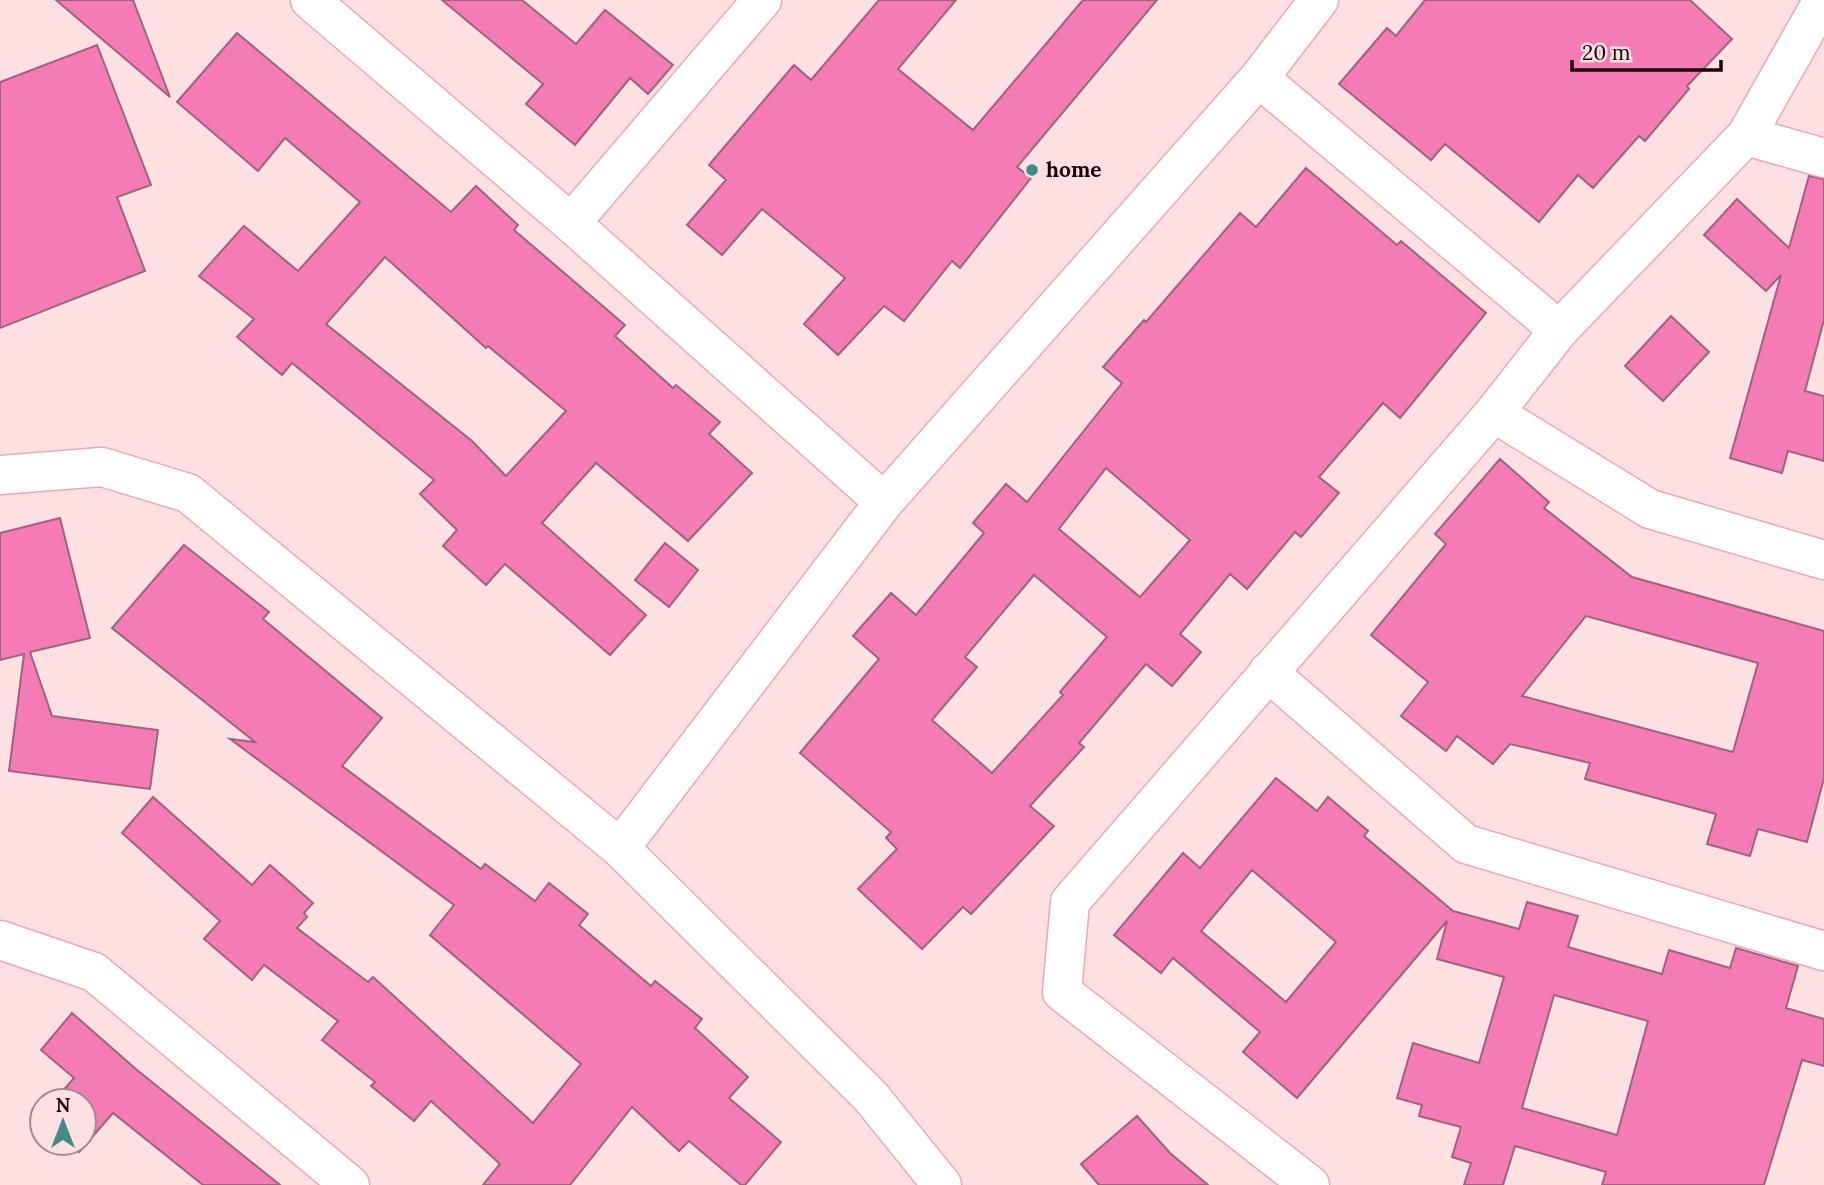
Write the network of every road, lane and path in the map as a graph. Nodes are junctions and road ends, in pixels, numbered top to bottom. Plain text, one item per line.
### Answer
1 (310, 0) edge
2 (762, 0) edge
3 (1319, 0) edge
4 (1823, 0) edge
5 (1259, 78) junction
6 (1746, 135) junction
7 (1824, 158) edge
8 (571, 223) junction
9 (1559, 330) junction
10 (1494, 413) junction
11 (0, 475) edge
12 (884, 502) junction
13 (1824, 561) edge
14 (1268, 672) junction
15 (620, 848) junction
16 (0, 940) edge
17 (1824, 951) edge
18 (350, 1185) edge
19 (942, 1185) edge
20 (1310, 1185) edge

1 - 8 street
2 - 8 street
3 - 5 street
4 - 6 street
5 - 9 street
5 - 12 street
6 - 7 street
6 - 9 street
8 - 12 street
9 - 10 street
10 - 13 street
10 - 14 street
11 - 15 street
12 - 15 street
14 - 17 street
14 - 20 street
15 - 19 street
16 - 18 street

